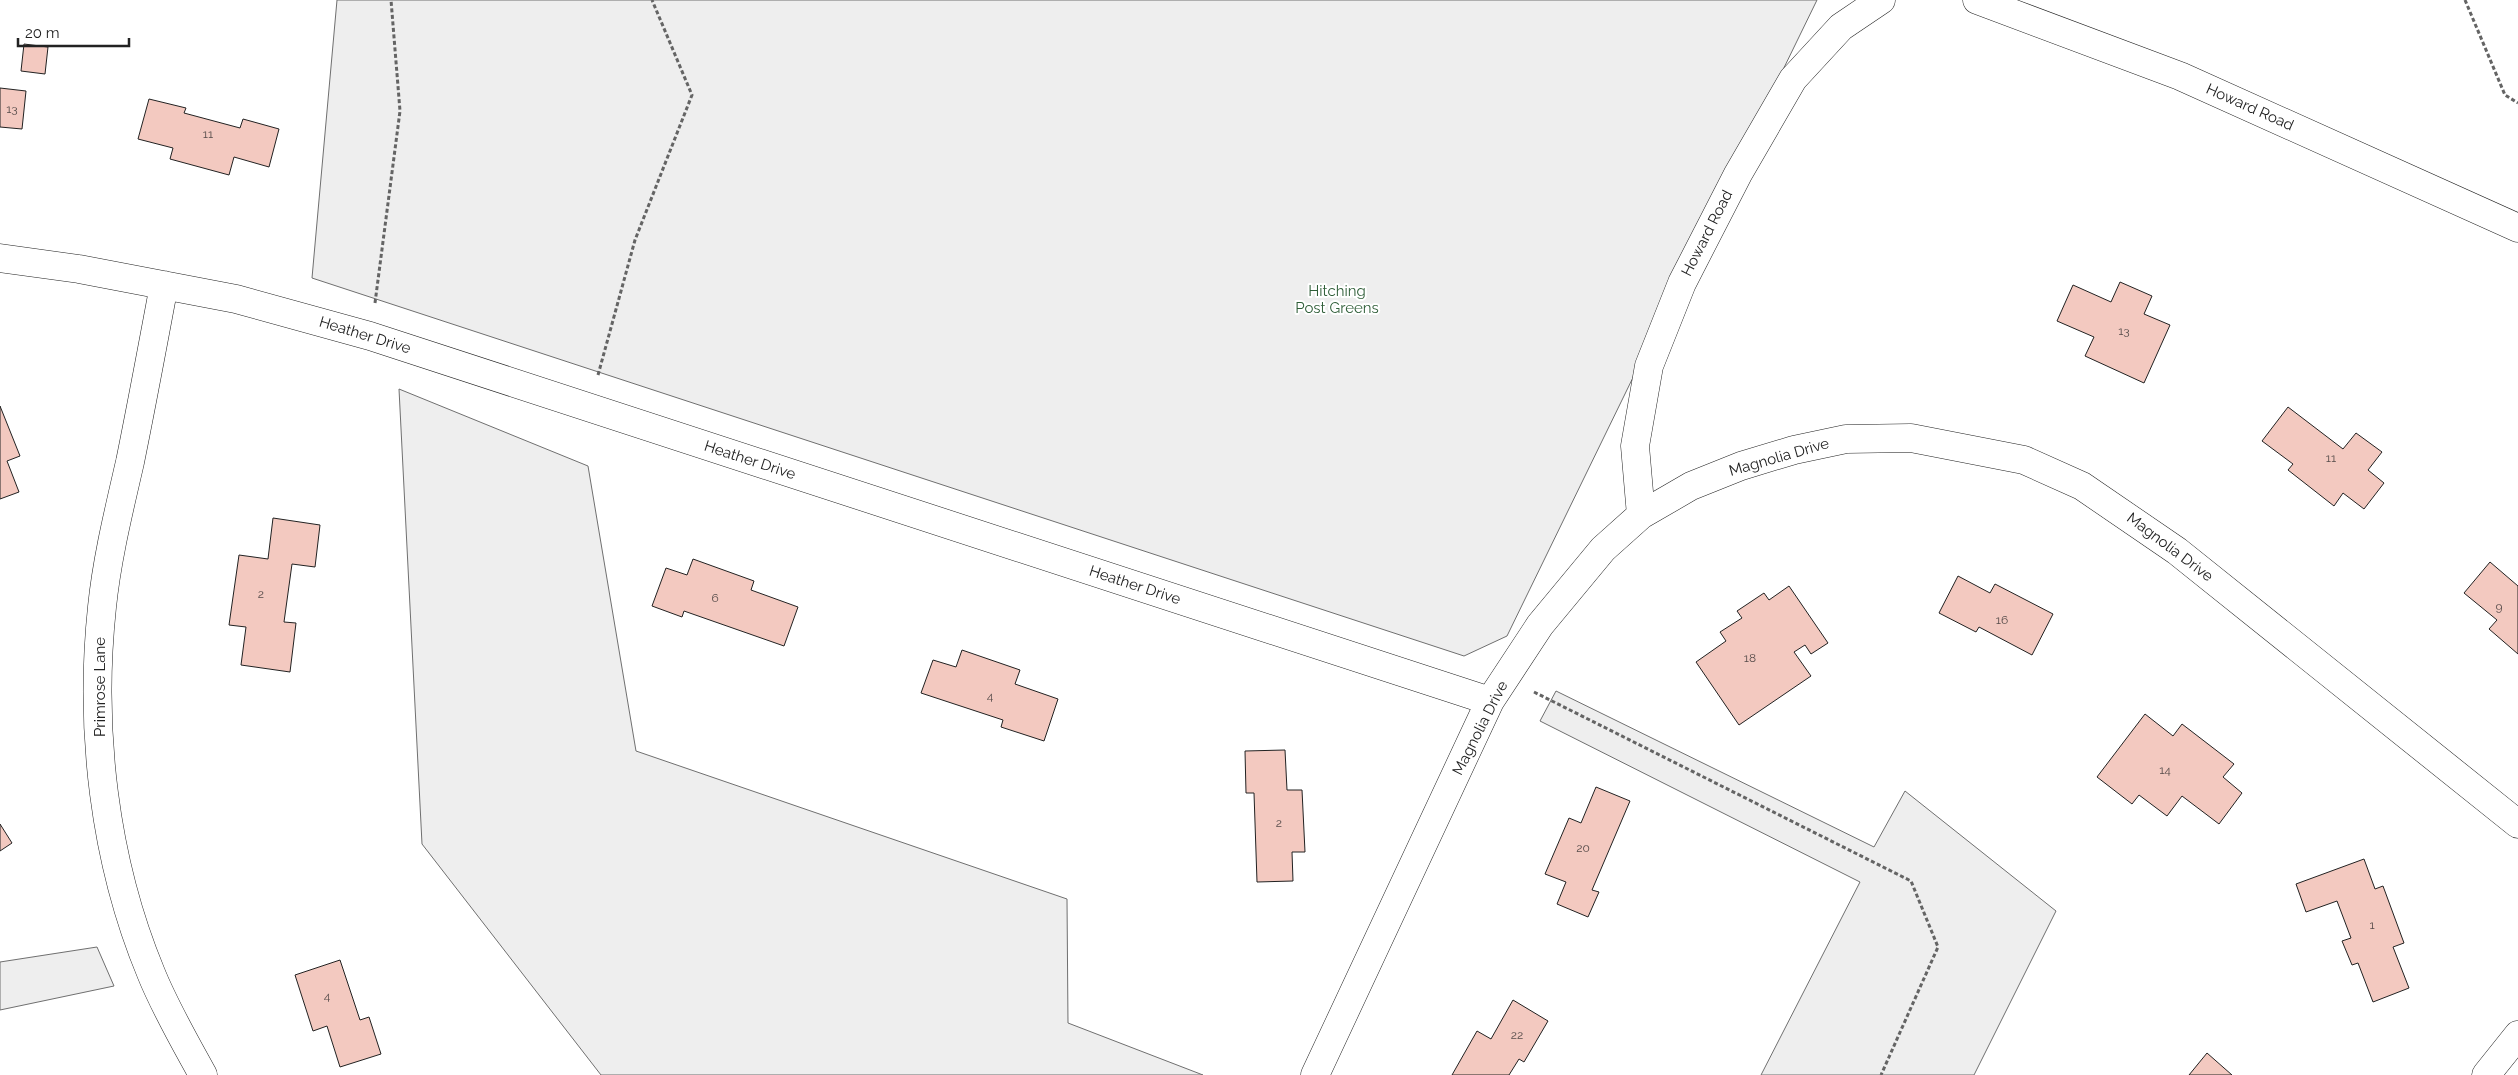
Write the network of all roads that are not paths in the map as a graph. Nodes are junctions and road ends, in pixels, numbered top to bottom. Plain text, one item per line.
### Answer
1 (1881, 0) edge
2 (1977, 0) edge
3 (2518, 228) edge
4 (0, 258) edge
5 (164, 285) junction
6 (1641, 515) junction
7 (1490, 701) junction
8 (2518, 824) edge
9 (2518, 1035) edge
10 (204, 1075) edge
11 (1315, 1075) edge
12 (2486, 1075) edge

1 - 6 street, Howard Road
2 - 3 street, Howard Road
4 - 5 street, Heather Drive
5 - 7 street, Heather Drive
5 - 10 street, Primrose Lane
6 - 7 street, Magnolia Drive
6 - 8 street, Magnolia Drive
7 - 11 street, Magnolia Drive
9 - 12 street

